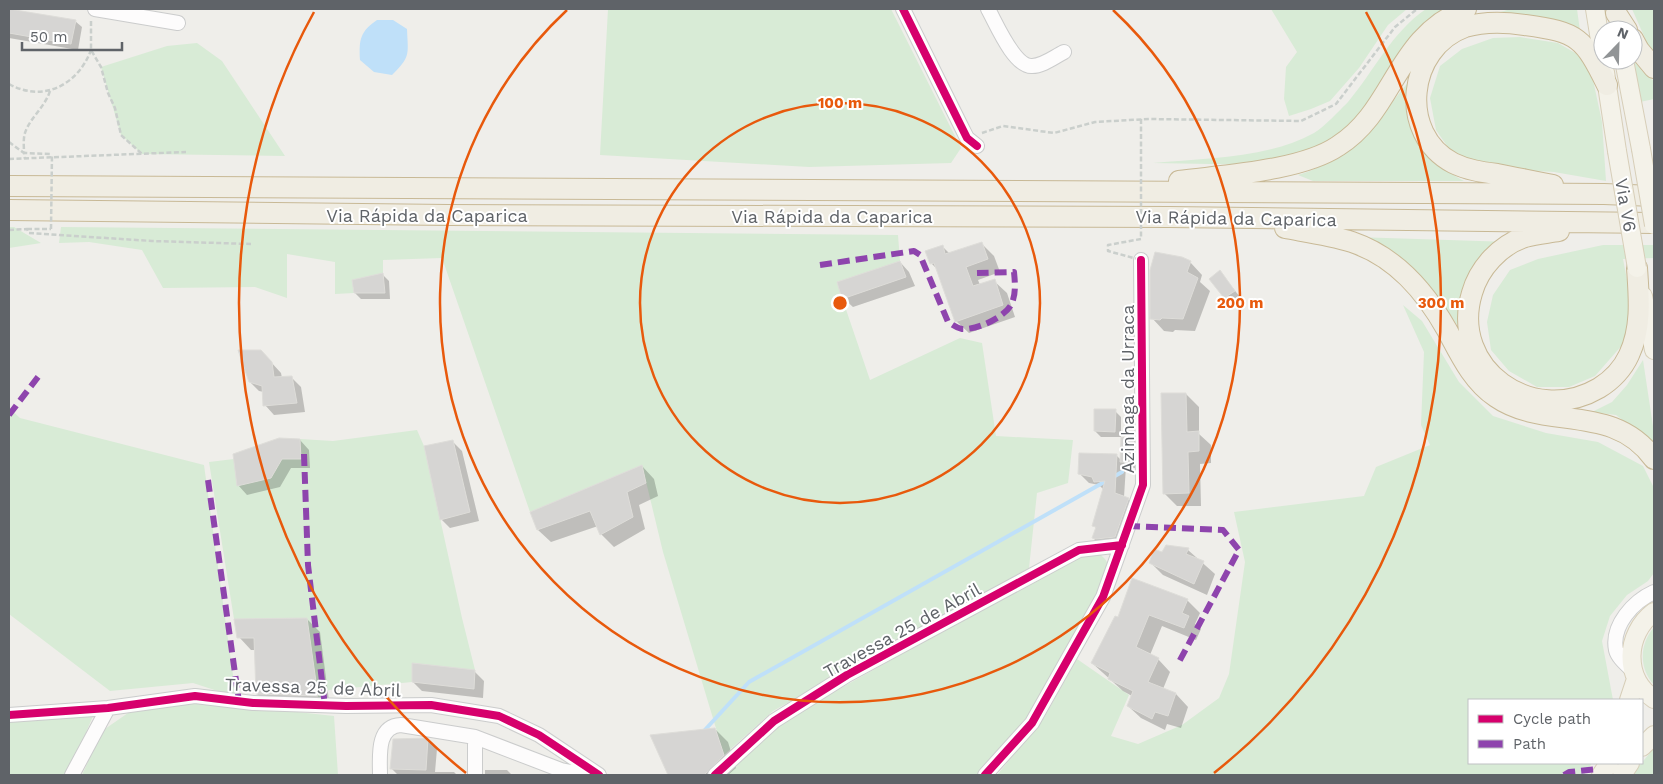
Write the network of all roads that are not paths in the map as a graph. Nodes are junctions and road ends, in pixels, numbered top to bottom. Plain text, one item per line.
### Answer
1 (903, 9) edge
2 (988, 9) edge
3 (1466, 9) edge
4 (93, 13) edge
5 (178, 23) dead end
6 (1064, 52) dead end
7 (1643, 55) edge
8 (1654, 68) edge
9 (1605, 70) edge
10 (1626, 70) edge
11 (1607, 85) junction
12 (972, 142) road end
13 (9, 186) edge
14 (1107, 191) junction
15 (1604, 194) junction
16 (1654, 196) edge
17 (9, 210) edge
18 (1226, 218) junction
19 (1608, 223) junction
20 (1654, 224) edge
21 (1141, 260) road end
22 (1637, 268) junction
23 (1654, 350) edge
24 (1654, 459) edge
25 (1122, 544) junction
26 (1654, 592) edge
27 (1652, 614) edge
28 (1634, 675) junction
29 (1629, 699) edge
30 (1654, 699) edge
31 (108, 708) junction
32 (9, 715) edge
33 (1654, 735) edge
34 (475, 737) junction
35 (1643, 746) edge
36 (1608, 764) edge
37 (1629, 764) edge
38 (72, 775) edge
39 (380, 775) edge
40 (475, 775) edge
41 (586, 775) edge
42 (599, 775) edge
43 (715, 775) edge
44 (985, 775) edge
45 (1601, 775) edge
46 (1622, 775) edge

1 - 12 street
2 - 6 street
3 - 14 highway
4 - 5 street
7 - 8 highway
9 - 11 main road, Via V6
10 - 20 main road, Via V6, bridge
11 - 15 highway
11 - 22 main road, Via V6, bridge
13 - 14 highway, Via Rápida da Caparica
14 - 15 highway, Via Rápida da Caparica
15 - 16 highway, Via Rápida da Caparica
17 - 18 highway, Via Rápida da Caparica
18 - 19 highway, Via Rápida da Caparica
18 - 24 highway
19 - 20 highway, Via Rápida da Caparica
19 - 22 highway
21 - 25 street, Azinhaga da Urraca
22 - 23 main road, Via V6
25 - 43 street, Travessa 25 de Abril
25 - 44 street, Azinhaga da Urraca
26 - 28 street
27 - 28 main road
28 - 29 main road
28 - 30 main road
31 - 32 street, Travessa 25 de Abril
31 - 38 street
31 - 42 street, Travessa 25 de Abril
33 - 35 main road
34 - 39 street
34 - 40 street
34 - 41 street
36 - 45 main road
37 - 46 main road

